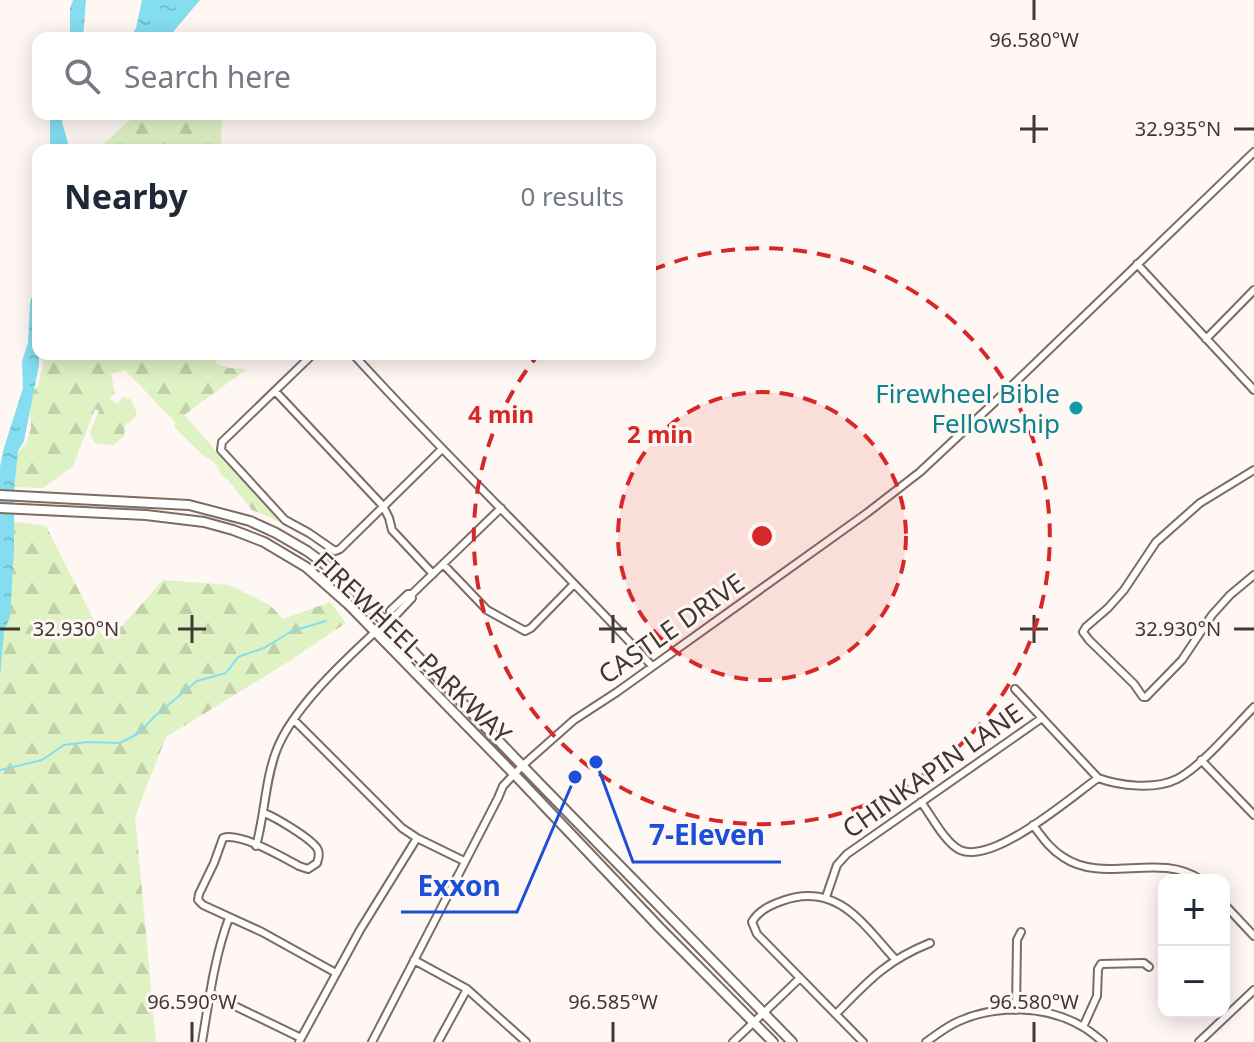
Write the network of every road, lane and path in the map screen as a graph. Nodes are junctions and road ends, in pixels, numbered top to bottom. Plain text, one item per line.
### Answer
1 (1254, 152) edge
2 (1137, 264) junction
3 (1254, 290) edge
4 (1206, 339) junction
5 (307, 360) edge
6 (359, 360) edge
7 (1254, 390) edge
8 (275, 391) junction
9 (442, 449) junction
10 (1254, 470) edge
11 (0, 495) edge
12 (383, 506) junction
13 (0, 508) edge
14 (501, 508) junction
15 (443, 564) junction
16 (433, 574) junction
17 (1254, 575) edge
18 (574, 584) junction
19 (387, 618) junction
20 (375, 632) junction
21 (422, 661) junction
22 (652, 666) junction
23 (1015, 689) dead end
24 (1254, 707) edge
25 (1042, 718) junction
26 (294, 720) junction
27 (1201, 760) junction
28 (522, 766) junction
29 (514, 774) junction
30 (1098, 778) junction
31 (921, 802) junction
32 (264, 813) junction
33 (1254, 815) edge
34 (1033, 825) junction
35 (417, 838) junction
36 (256, 846) junction
37 (464, 861) junction
38 (1192, 874) edge
39 (826, 897) junction
40 (1230, 910) edge
41 (229, 918) junction
42 (670, 918) junction
43 (660, 928) junction
44 (1021, 932) dead end
45 (1254, 936) edge
46 (930, 943) dead end
47 (895, 959) junction
48 (414, 960) junction
49 (1149, 967) dead end
50 (336, 973) junction
51 (800, 978) junction
52 (467, 989) junction
53 (1254, 990) edge
54 (210, 994) junction
55 (1016, 1010) junction
56 (763, 1013) junction
57 (836, 1014) junction
58 (754, 1021) junction
59 (1083, 1027) junction
60 (300, 1040) edge
61 (202, 1042) edge
62 (372, 1042) edge
63 (438, 1042) edge
64 (526, 1042) edge
65 (733, 1042) edge
66 (773, 1042) edge
67 (792, 1042) edge
68 (863, 1042) edge
69 (926, 1042) edge
70 (1103, 1042) edge
71 (1199, 1042) edge

1 - 2 street, CASTLE DRIVE
2 - 4 street
2 - 22 street, CASTLE DRIVE
3 - 4 street
4 - 7 street
5 - 8 street
6 - 9 street
8 - 12 street
8 - 12 street
9 - 12 street
9 - 14 street
10 - 17 street
11 - 19 main road, FIREWHEEL PARKWAY
12 - 16 street
13 - 20 main road, FIREWHEEL PARKWAY
14 - 15 street
14 - 18 street
15 - 16 street
15 - 18 street
16 - 19 street
18 - 22 street
19 - 21 main road, FIREWHEEL PARKWAY
20 - 21 main road
20 - 26 street
20 - 29 main road, FIREWHEEL PARKWAY
21 - 28 main road, FIREWHEEL PARKWAY
22 - 28 street, CASTLE DRIVE
23 - 25 street
24 - 27 street
25 - 30 street
25 - 31 street, CHINKAPIN LANE
26 - 32 street
26 - 35 street
27 - 30 street
27 - 33 street
28 - 29 street, CASTLE DRIVE
28 - 42 main road, FIREWHEEL PARKWAY
29 - 37 street, CASTLE DRIVE
29 - 43 main road, FIREWHEEL PARKWAY
30 - 34 street
31 - 34 street
31 - 39 street, CHINKAPIN LANE
32 - 36 street
32 - 36 street
34 - 38 street
35 - 37 street
35 - 50 street
36 - 41 street
37 - 48 street, CASTLE DRIVE
39 - 47 street
39 - 51 street
40 - 45 street
41 - 50 street
41 - 54 street
42 - 43 main road
42 - 56 main road, FIREWHEEL PARKWAY
43 - 58 main road, FIREWHEEL PARKWAY
44 - 55 street
46 - 47 street
47 - 57 street
48 - 52 street
48 - 62 street, CASTLE DRIVE
49 - 59 street
50 - 60 street
51 - 56 street
51 - 57 street
52 - 63 street
52 - 64 street
53 - 71 street
54 - 60 street
54 - 61 street
55 - 59 street
55 - 69 street
56 - 58 street
56 - 67 main road, FIREWHEEL PARKWAY
57 - 68 street
58 - 65 street
58 - 66 main road, FIREWHEEL PARKWAY
59 - 70 street

